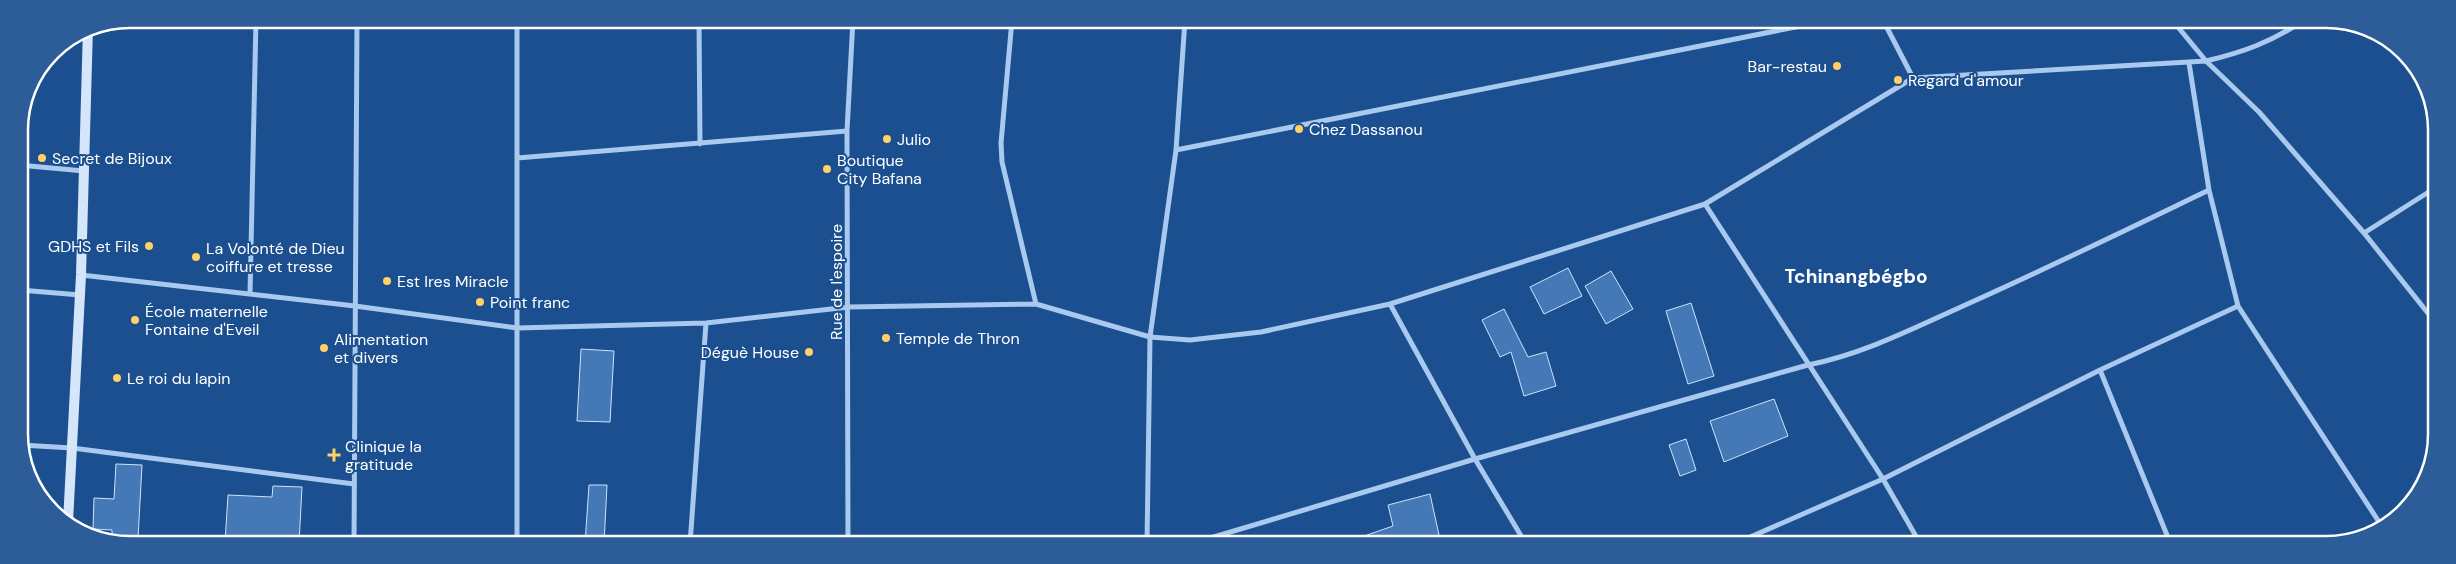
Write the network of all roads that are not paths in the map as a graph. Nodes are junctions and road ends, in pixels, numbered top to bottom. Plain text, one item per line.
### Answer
1 (256, 28) edge
2 (357, 28) edge
3 (517, 28) edge
4 (699, 28) edge
5 (853, 28) edge
6 (1011, 28) edge
7 (1184, 28) edge
8 (1791, 28) edge
9 (1888, 28) edge
10 (2179, 28) edge
11 (2292, 28) edge
12 (88, 37) edge
13 (2206, 61) junction
14 (2189, 63) junction
15 (1913, 78) junction
16 (847, 131) junction
17 (700, 144) junction
18 (1176, 150) junction
19 (517, 158) junction
20 (28, 166) edge
21 (84, 171) junction
22 (2210, 190) junction
23 (2428, 192) edge
24 (1705, 204) junction
25 (2364, 233) junction
26 (81, 275) junction
27 (28, 291) edge
28 (250, 294) junction
29 (80, 295) junction
30 (1036, 304) junction
31 (1390, 304) junction
32 (355, 306) junction
33 (2238, 306) junction
34 (849, 307) junction
35 (2428, 313) edge
36 (706, 323) junction
37 (517, 328) junction
38 (1150, 337) junction
39 (1808, 365) junction
40 (2100, 370) junction
41 (28, 445) edge
42 (72, 448) junction
43 (1476, 459) junction
44 (1883, 479) junction
45 (354, 484) junction
46 (68, 516) edge
47 (2379, 522) edge
48 (354, 536) edge
49 (518, 536) edge
50 (691, 536) edge
51 (848, 536) edge
52 (1147, 536) edge
53 (1217, 536) edge
54 (1521, 536) edge
55 (1751, 536) edge
56 (1916, 536) edge
57 (2167, 536) edge

1 - 28 street
2 - 32 street
3 - 19 street
4 - 17 street
5 - 16 street, Rue de l'espoire
6 - 30 street
7 - 18 street
8 - 18 street
9 - 15 street
10 - 13 street
11 - 13 street
12 - 21 main road
13 - 14 street
13 - 25 street
14 - 15 street
14 - 22 street
15 - 24 street
16 - 17 street
16 - 34 street, Rue de l'espoire
17 - 19 street
18 - 38 street
19 - 37 street
20 - 21 street
21 - 26 main road
22 - 33 street
22 - 39 street
23 - 25 street
24 - 31 street
24 - 39 street
25 - 35 street
26 - 28 street
26 - 29 main road
27 - 29 street
28 - 32 street
29 - 42 main road
30 - 34 street
30 - 38 street
31 - 38 street
31 - 43 street
32 - 37 street
32 - 45 street
33 - 40 street
33 - 47 street
34 - 36 street
34 - 51 street, Rue de l'espoire
36 - 37 street
36 - 50 street
37 - 49 street
38 - 52 street
39 - 43 street
39 - 44 street
40 - 44 street
40 - 57 street
41 - 42 street
42 - 45 street
42 - 46 main road
43 - 53 street
43 - 54 street
44 - 55 street
44 - 56 street
45 - 48 street

